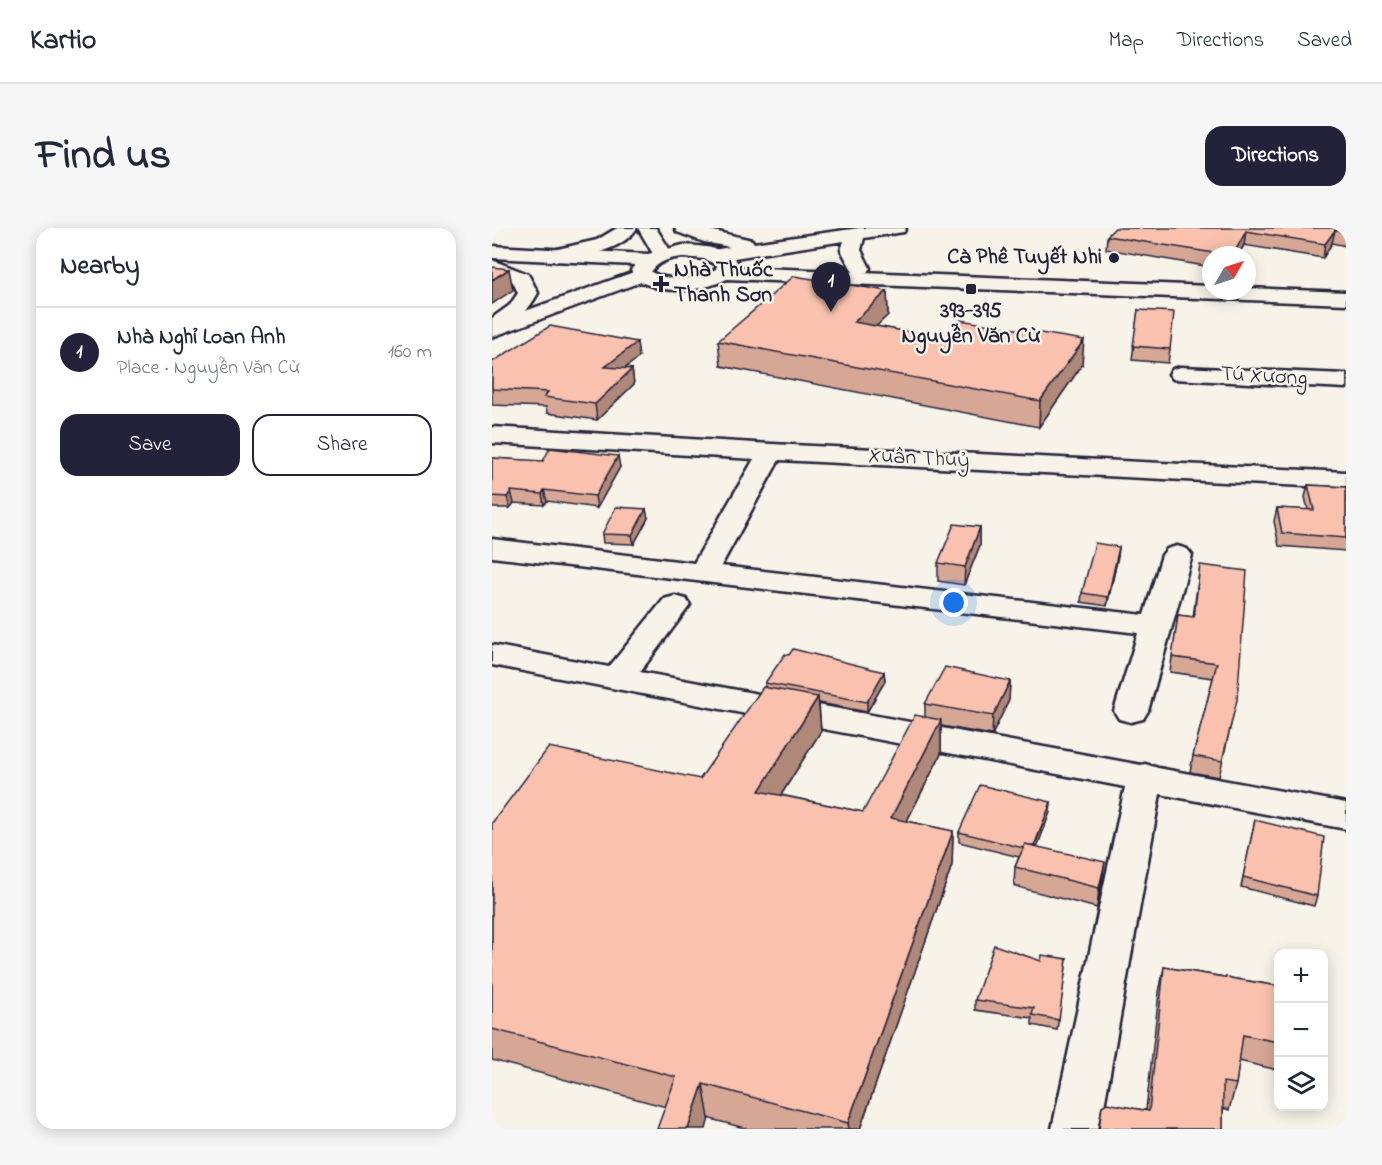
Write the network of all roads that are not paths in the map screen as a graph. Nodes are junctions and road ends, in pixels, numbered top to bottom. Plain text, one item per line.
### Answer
1 (627, 228) edge
2 (647, 228) edge
3 (667, 228) edge
4 (684, 228) edge
5 (897, 228) edge
6 (856, 234) junction
7 (767, 247) junction
8 (492, 252) edge
9 (690, 252) junction
10 (556, 255) junction
11 (722, 264) junction
12 (492, 265) edge
13 (649, 265) junction
14 (860, 268) junction
15 (1202, 282) edge
16 (1256, 283) edge
17 (1346, 287) edge
18 (1346, 298) edge
19 (492, 329) edge
20 (1181, 374) dead end
21 (1346, 381) edge
22 (492, 435) edge
23 (771, 452) junction
24 (1346, 480) edge
25 (492, 548) edge
26 (1177, 555) dead end
27 (703, 573) junction
28 (675, 605) dead end
29 (1154, 626) junction
30 (492, 655) edge
31 (618, 678) junction
32 (1131, 711) dead end
33 (1145, 776) junction
34 (1346, 816) edge
35 (1076, 1129) edge

1 - 10 street
2 - 13 street
3 - 9 street
4 - 7 street
5 - 6 street
6 - 7 street
6 - 14 street
7 - 11 street
8 - 10 street
9 - 11 street
9 - 13 street
10 - 13 street
11 - 13 street
11 - 14 street
11 - 18 street
12 - 13 street
12 - 19 street
13 - 19 street
14 - 15 street
16 - 17 street
20 - 21 street, Tú Xương
22 - 23 street, Xuân Thuỷ
23 - 24 street, Xuân Thuỷ
23 - 27 street
25 - 27 street
26 - 29 street
27 - 29 street
28 - 31 street
29 - 32 street
30 - 31 street
31 - 33 street
33 - 34 street
33 - 35 street

